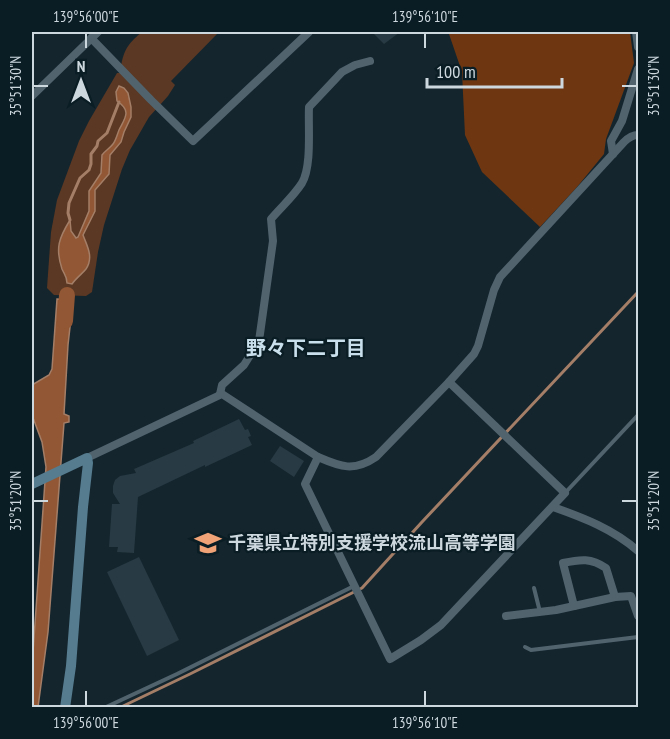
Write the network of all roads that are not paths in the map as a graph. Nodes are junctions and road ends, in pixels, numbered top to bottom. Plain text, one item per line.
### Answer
1 (309, 32) edge
2 (636, 32) edge
3 (94, 34) edge
4 (639, 47) edge
5 (370, 61) dead end
6 (639, 69) edge
7 (32, 96) edge
8 (639, 135) edge
9 (613, 154) junction
10 (449, 382) junction
11 (220, 394) junction
12 (639, 415) edge
13 (318, 457) junction
14 (84, 459) junction
15 (32, 484) edge
16 (565, 493) junction
17 (553, 507) junction
18 (639, 551) edge
19 (355, 586) junction
20 (534, 588) dead end
21 (615, 597) junction
22 (574, 606) junction
23 (540, 612) junction
24 (506, 616) dead end
25 (639, 616) edge
26 (639, 637) edge
27 (525, 647) dead end
28 (65, 708) edge
29 (104, 708) edge

1 - 3 street
2 - 4 street
3 - 7 street
5 - 11 street
6 - 9 street
8 - 9 street
9 - 10 street
10 - 13 street
10 - 16 street
11 - 13 street
11 - 14 street
12 - 16 lane
13 - 19 street
14 - 15 street
14 - 28 street
16 - 17 street
17 - 18 street
17 - 19 street
19 - 29 lane
20 - 23 lane
21 - 22 street
21 - 22 street
21 - 25 street
22 - 23 street
23 - 24 street
26 - 27 lane

